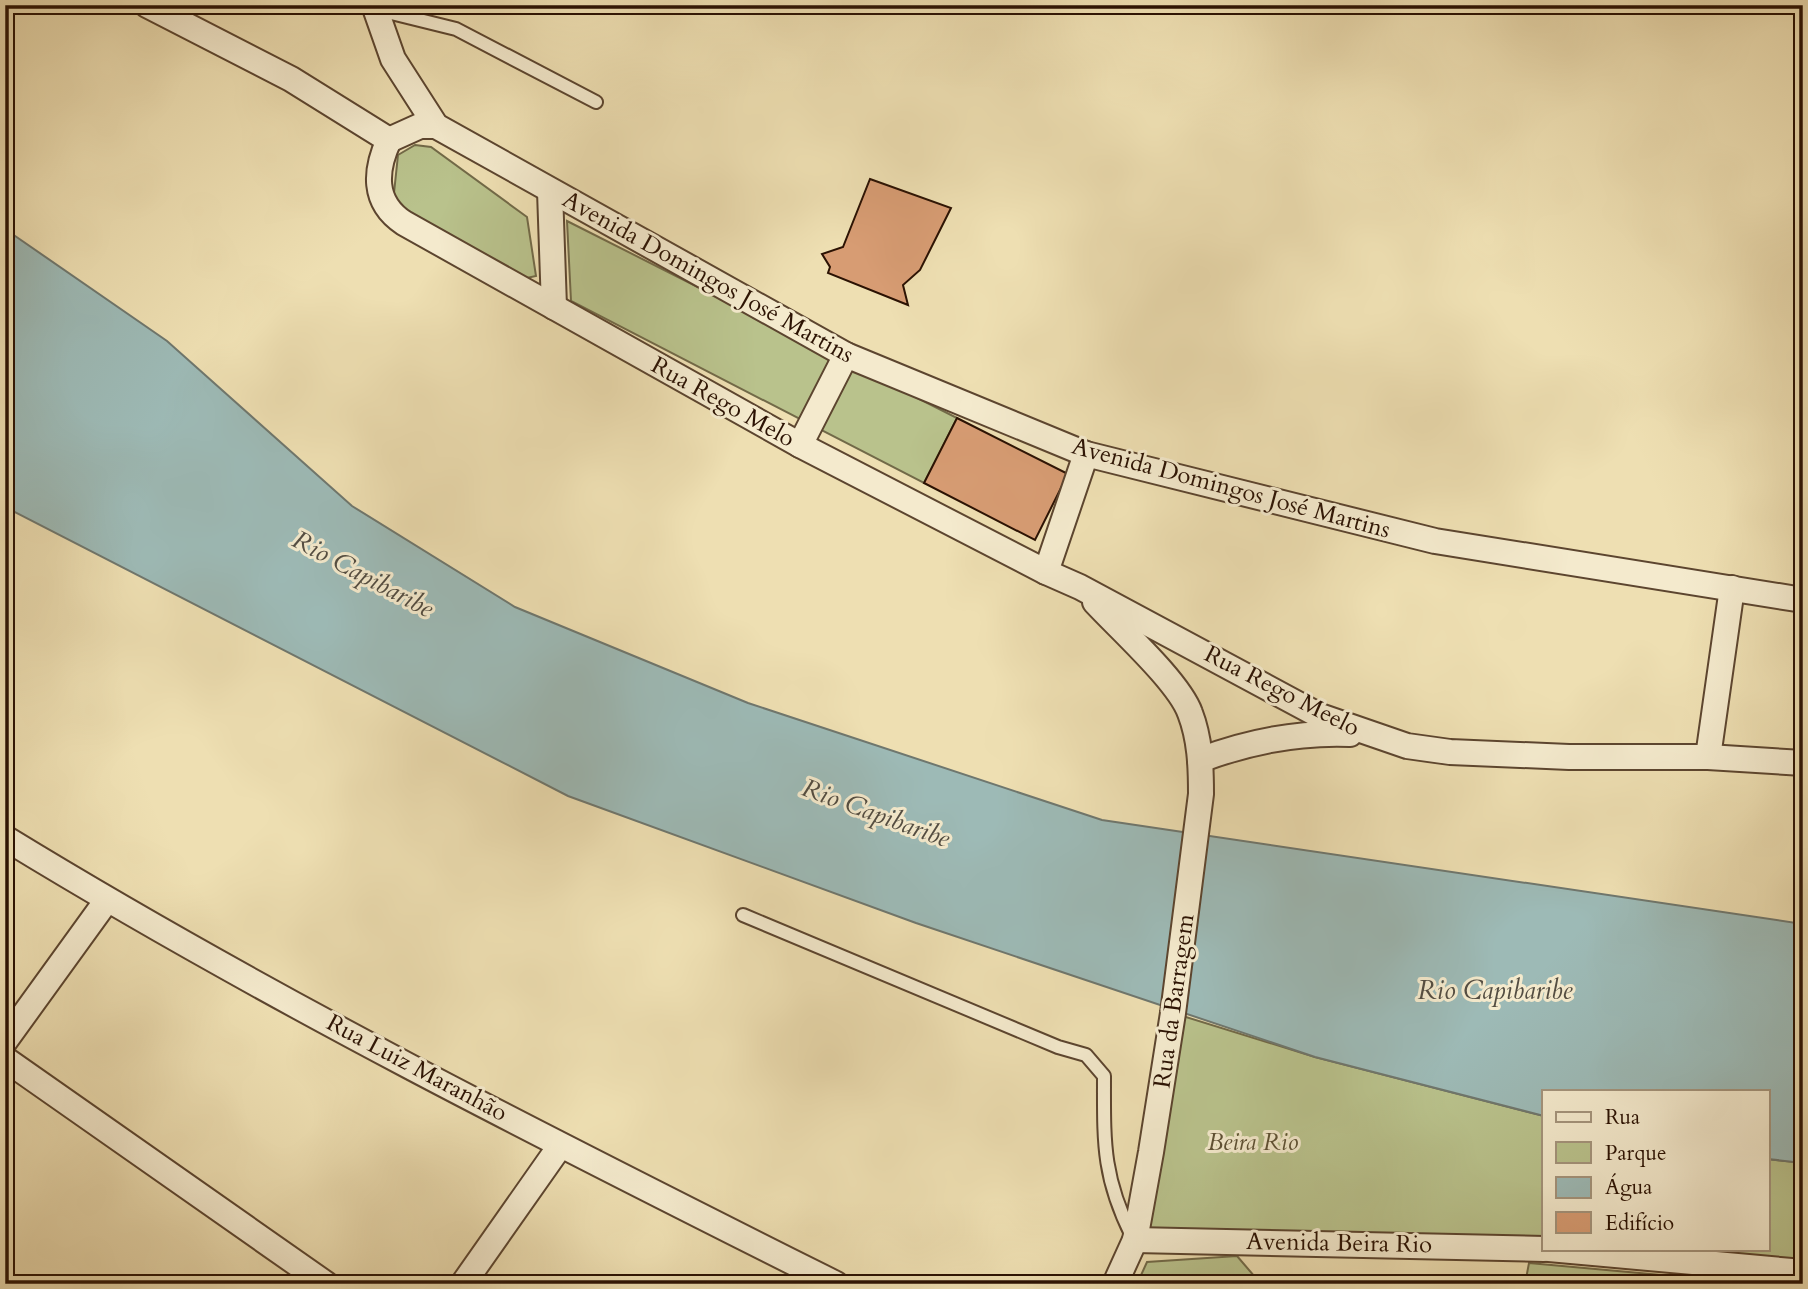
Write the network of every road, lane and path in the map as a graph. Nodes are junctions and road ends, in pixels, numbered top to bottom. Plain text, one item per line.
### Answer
1 (148, 5) edge
2 (375, 6) edge
3 (596, 102) dead end
4 (436, 126) junction
5 (389, 140) junction
6 (550, 191) junction
7 (554, 307) junction
8 (846, 355) junction
9 (800, 445) junction
10 (1086, 454) junction
11 (1046, 572) junction
12 (1080, 587) junction
13 (1732, 588) junction
14 (1803, 600) edge
15 (1369, 735) junction
16 (1708, 757) junction
17 (1200, 760) junction
18 (1803, 763) edge
19 (5, 838) edge
20 (107, 900) junction
21 (743, 915) dead end
22 (5, 1041) edge
23 (5, 1059) edge
24 (560, 1146) junction
25 (1135, 1240) junction
26 (1542, 1248) edge
27 (1560, 1250) edge
28 (1803, 1272) edge
29 (327, 1284) edge
30 (463, 1284) edge
31 (836, 1284) edge
32 (1115, 1284) edge

1 - 5 street
2 - 3 lane
2 - 4 street, Avenida Domingos José Martins
4 - 5 street
4 - 6 street, Avenida Domingos José Martins
5 - 7 street, Rua Rego Melo
6 - 7 street
6 - 8 street, Avenida Domingos José Martins
7 - 9 street, Rua Rego Melo
8 - 9 street
8 - 10 street, Avenida Domingos José Martins
9 - 11 street, Rua Rego Melo
10 - 11 street
10 - 13 street, Avenida Domingos José Martins
11 - 12 street, Rua Rego Melo
12 - 15 street, Rua Rego Meelo
12 - 17 street, Rua da Barragem
13 - 14 street, Avenida Domingos José Martins
13 - 16 street
15 - 16 street, Rua Rego Meelo
15 - 17 street
16 - 18 street, Rua Rego Meelo
17 - 25 street, Rua da Barragem
19 - 20 street, Rua Luiz Maranhão
20 - 22 street
20 - 24 street, Rua Luiz Maranhão
21 - 25 lane
23 - 29 street
24 - 30 street
24 - 31 street, Rua Luiz Maranhão
25 - 26 street, Avenida Beira Rio
25 - 32 street, Rua da Barragem
27 - 28 street

